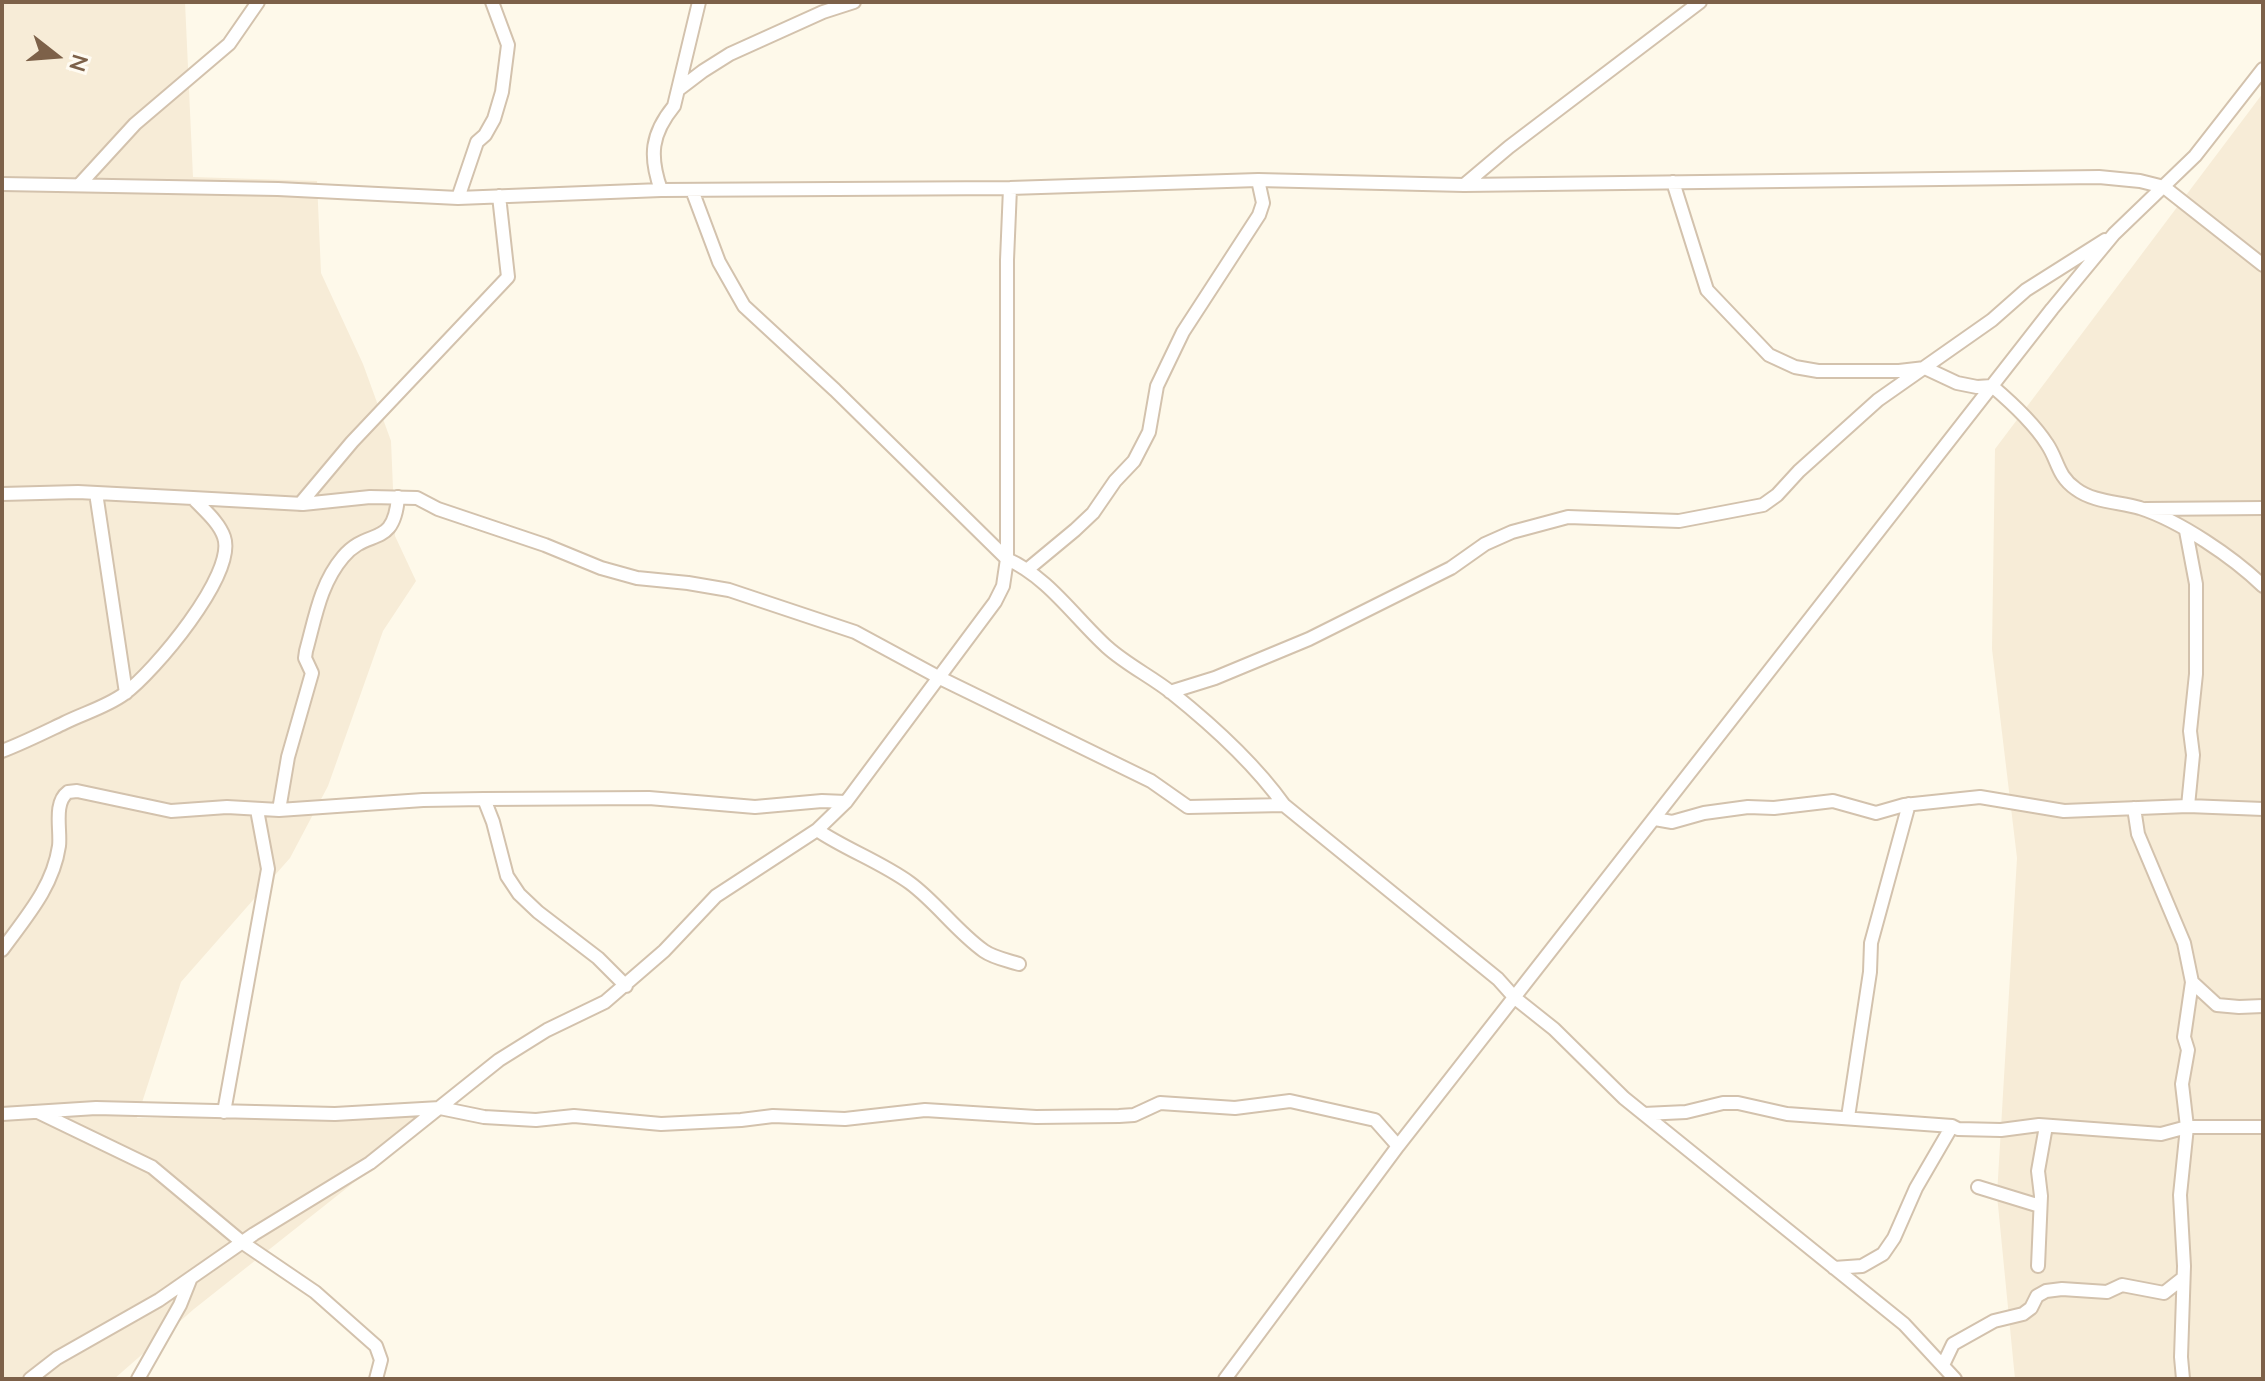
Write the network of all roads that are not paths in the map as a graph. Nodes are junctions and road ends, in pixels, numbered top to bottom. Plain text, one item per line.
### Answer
1 (258, 2) edge
2 (492, 2) edge
3 (699, 2) edge
4 (854, 2) edge
5 (1700, 2) edge
6 (2263, 69) edge
7 (678, 90) junction
8 (1258, 180) junction
9 (1673, 182) junction
10 (2, 184) edge
11 (80, 184) junction
12 (1464, 185) junction
13 (2164, 187) junction
14 (1010, 188) junction
15 (661, 190) junction
16 (692, 190) junction
17 (499, 196) junction
18 (458, 198) junction
19 (2114, 234) junction
20 (2263, 265) edge
21 (1925, 368) junction
22 (1992, 386) junction
23 (96, 493) junction
24 (2, 494) edge
25 (398, 497) junction
26 (193, 498) junction
27 (300, 504) junction
28 (2263, 508) edge
29 (2144, 509) junction
30 (2186, 531) junction
31 (1007, 559) junction
32 (1028, 569) junction
33 (2263, 586) edge
34 (940, 678) junction
35 (1170, 692) junction
36 (126, 693) junction
37 (2, 751) edge
38 (484, 799) junction
39 (846, 802) junction
40 (1909, 804) junction
41 (1284, 805) junction
42 (2188, 806) junction
43 (2134, 808) junction
44 (2263, 809) edge
45 (257, 810) junction
46 (279, 810) junction
47 (1655, 819) junction
48 (817, 830) junction
49 (2, 950) edge
50 (1019, 964) dead end
51 (2192, 982) junction
52 (626, 986) junction
53 (1515, 998) junction
54 (2263, 1006) edge
55 (440, 1108) junction
56 (37, 1112) junction
57 (224, 1112) junction
58 (2, 1114) edge
59 (1644, 1114) junction
60 (1848, 1117) junction
61 (1952, 1126) junction
62 (2046, 1126) junction
63 (2187, 1127) junction
64 (2263, 1127) edge
65 (1398, 1146) junction
66 (1978, 1187) dead end
67 (2040, 1206) junction
68 (243, 1243) junction
69 (2038, 1266) dead end
70 (1834, 1268) junction
71 (2183, 1278) junction
72 (190, 1280) junction
73 (1943, 1365) junction
74 (39, 1376) edge
75 (138, 1379) edge
76 (376, 1379) edge
77 (1225, 1379) edge
78 (1955, 1379) edge
79 (2183, 1379) edge

1 - 11 street
2 - 18 street
3 - 7 street
4 - 7 street
5 - 12 street
6 - 13 street
7 - 15 street
8 - 12 street
8 - 14 street
8 - 32 street
9 - 12 street
9 - 13 street
9 - 21 street
10 - 11 street
11 - 18 street
13 - 19 street
13 - 20 street
14 - 16 street
14 - 31 street
15 - 16 street
15 - 17 street
16 - 31 street
17 - 18 street
17 - 27 street
19 - 21 street
19 - 22 street
21 - 22 street
21 - 35 street
22 - 29 street
22 - 47 street
23 - 24 street
23 - 26 street
23 - 36 street
25 - 27 street
25 - 34 street
25 - 46 street
26 - 27 street
26 - 36 street
28 - 29 street
29 - 30 street
30 - 33 street
30 - 42 street
31 - 32 street
31 - 34 street
32 - 35 street
34 - 39 street
34 - 41 street
35 - 41 street
36 - 37 street
38 - 39 street
38 - 46 street
38 - 52 street
39 - 48 street
40 - 43 street
40 - 47 street
40 - 60 street
41 - 53 street
42 - 43 street
42 - 44 street
43 - 51 street
45 - 46 street
45 - 49 street
45 - 57 street
47 - 53 street
48 - 50 street
48 - 52 street
51 - 54 street
51 - 63 street
52 - 55 street
53 - 59 street
53 - 65 street
55 - 57 street
55 - 65 street
55 - 68 street
56 - 57 street
56 - 58 street
56 - 68 street
59 - 60 street
59 - 70 street
60 - 61 street
61 - 62 street
61 - 70 street
62 - 63 street
62 - 67 street
63 - 64 street
63 - 71 street
65 - 77 street
66 - 67 street
67 - 69 street
68 - 72 street
68 - 76 street
70 - 73 street
71 - 73 street
71 - 79 street
72 - 74 street
72 - 75 street
73 - 78 street

